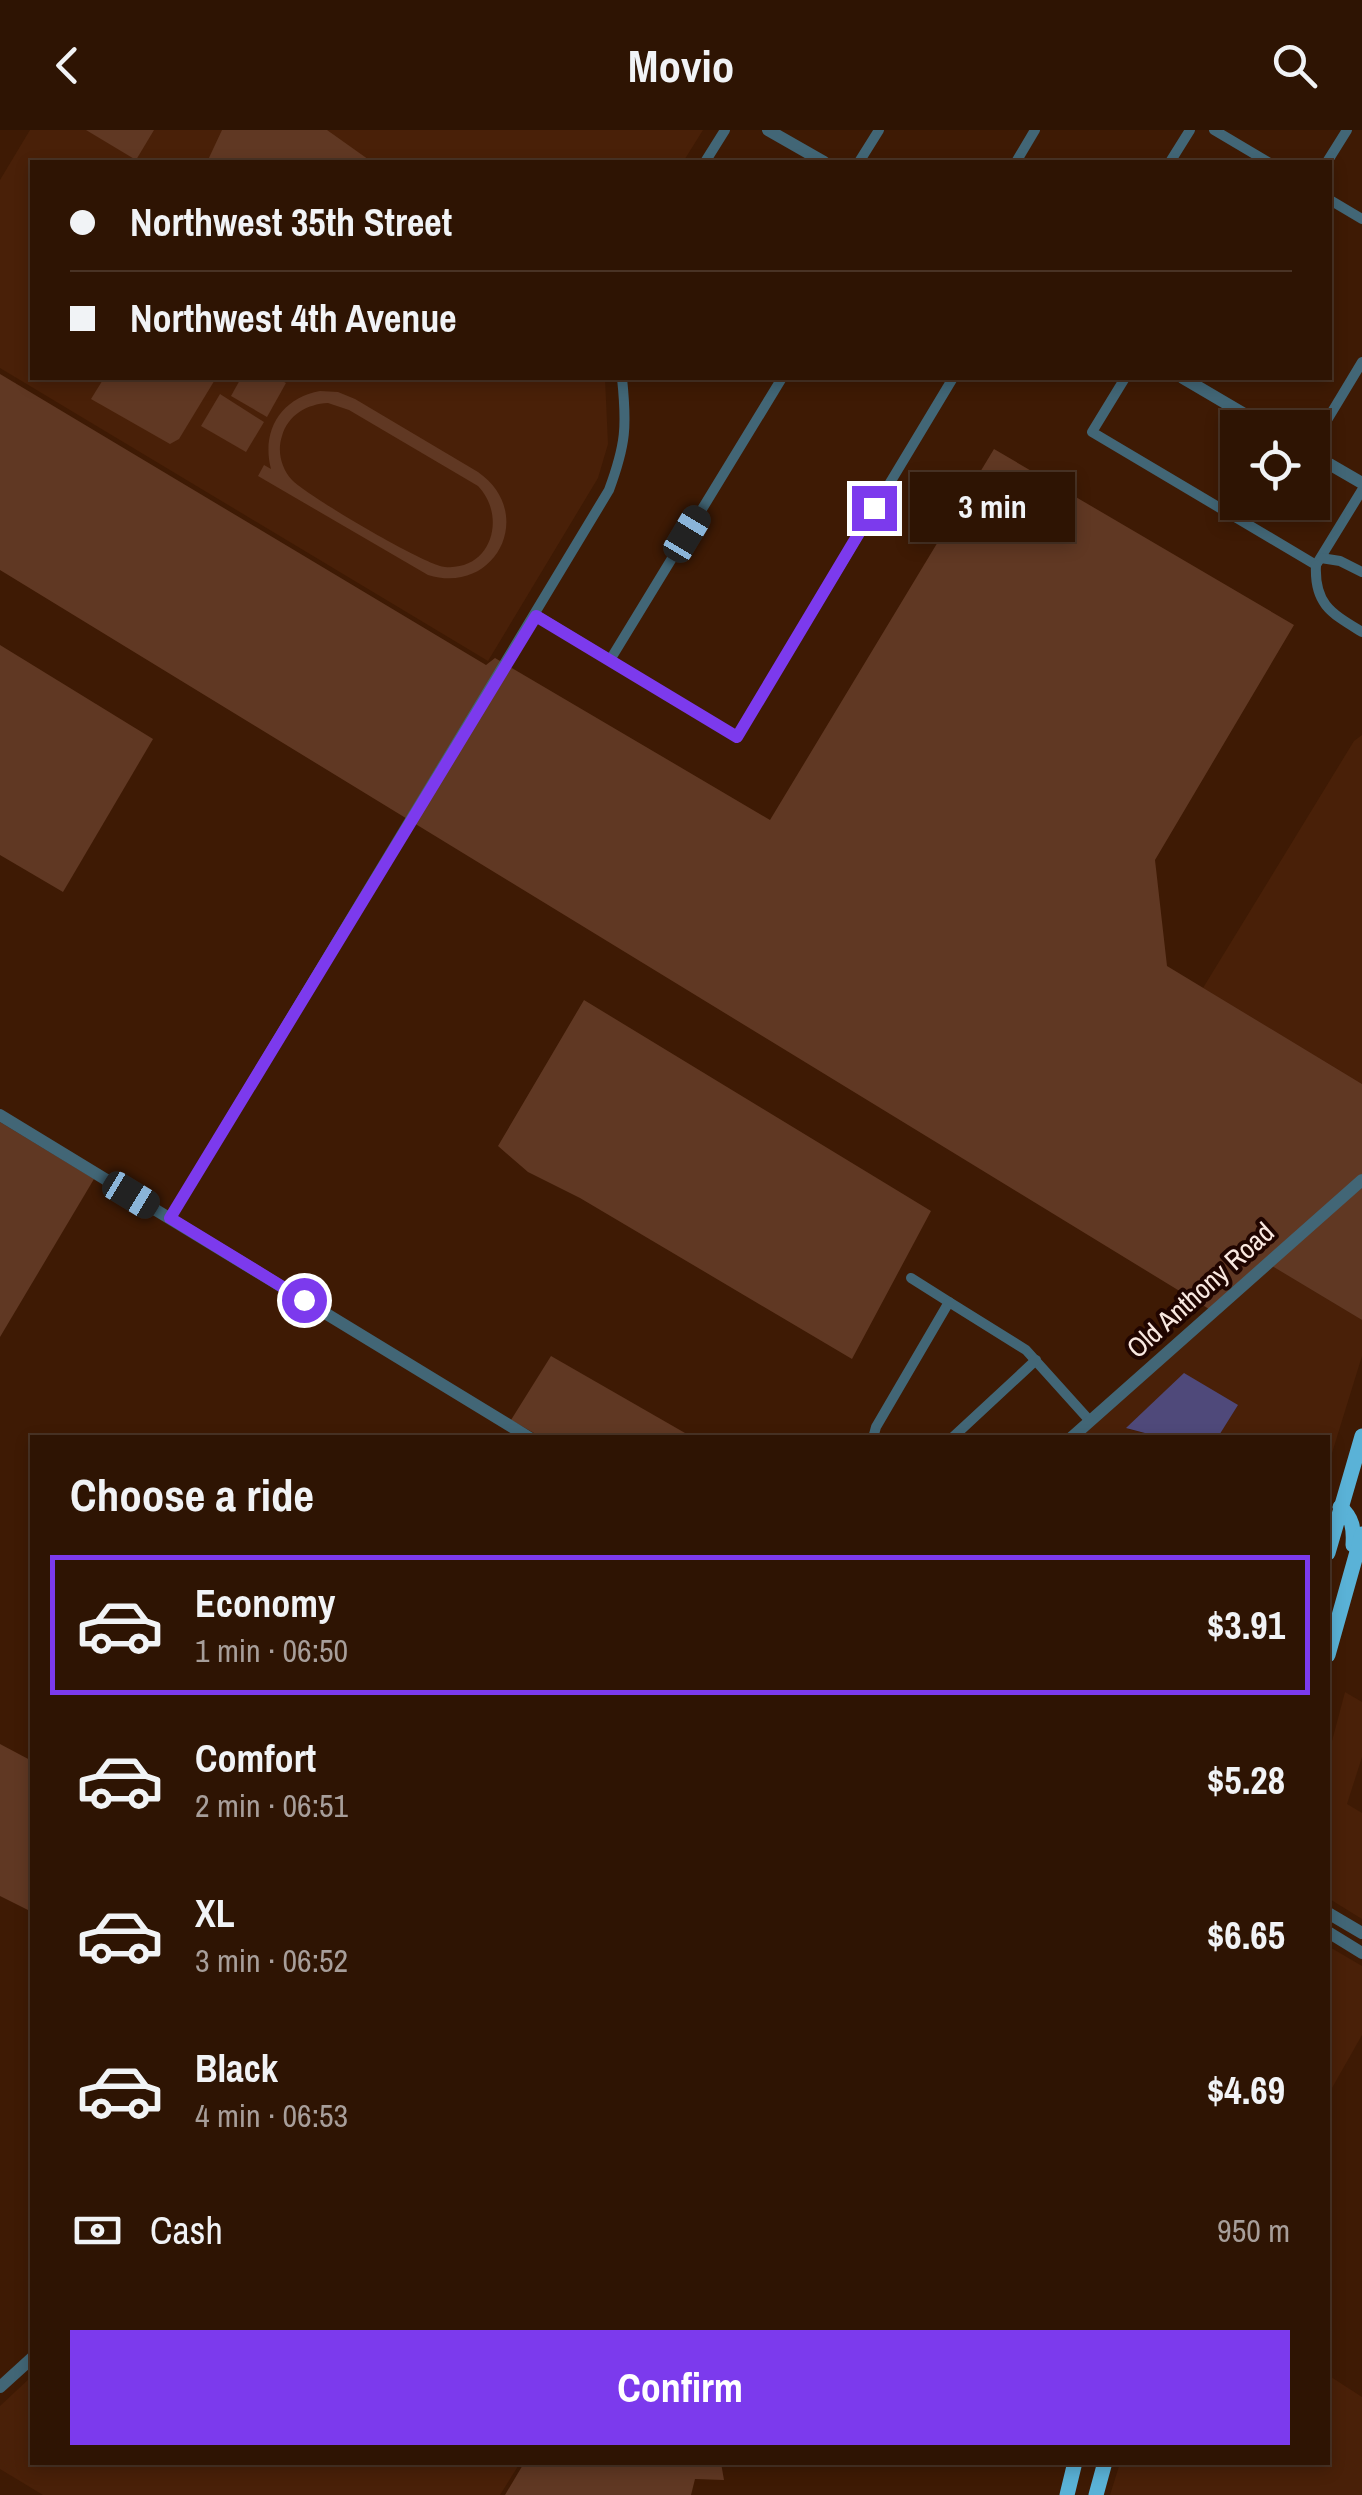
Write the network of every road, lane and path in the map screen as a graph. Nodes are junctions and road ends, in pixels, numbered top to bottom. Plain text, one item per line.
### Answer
1 (725, 130) edge
2 (768, 130) edge
3 (879, 130) edge
4 (1035, 130) edge
5 (1190, 130) edge
6 (1214, 130) edge
7 (1347, 130) edge
8 (706, 160) edge
9 (820, 160) edge
10 (860, 160) edge
11 (1017, 160) edge
12 (1171, 160) edge
13 (1265, 160) edge
14 (1328, 160) edge
15 (1332, 201) edge
16 (1362, 218) edge
17 (1362, 362) edge
18 (622, 380) edge
19 (781, 380) edge
20 (952, 380) edge
21 (1124, 380) edge
22 (1201, 382) edge
23 (1242, 410) edge
24 (1330, 415) edge
25 (1330, 464) edge
26 (1362, 483) edge
27 (1362, 490) edge
28 (1319, 562) junction
29 (1362, 572) edge
30 (536, 616) junction
31 (1362, 632) edge
32 (610, 660) junction
33 (0, 1115) edge
34 (1362, 1180) edge
35 (170, 1218) junction
36 (911, 1278) dead end
37 (950, 1302) junction
38 (1036, 1360) junction
39 (1090, 1421) junction
40 (525, 1435) edge
41 (874, 1435) edge
42 (955, 1435) edge
43 (1074, 1435) edge
44 (1362, 1436) edge
45 (1340, 1507) junction
46 (1362, 1534) edge
47 (1330, 1545) edge
48 (1352, 1570) junction
49 (1330, 1648) edge
50 (1330, 1914) edge
51 (1330, 1933) edge
52 (1362, 1933) edge
53 (1362, 1953) edge
54 (30, 2360) edge
55 (0, 2387) edge
56 (1075, 2465) edge
57 (1104, 2465) edge
58 (1066, 2495) edge
59 (1096, 2495) edge

1 - 8 street
2 - 9 street
3 - 10 street
4 - 11 street
5 - 12 street
6 - 13 street
7 - 14 street
15 - 16 street
17 - 24 street
18 - 30 street
19 - 32 street
20 - 32 street
21 - 28 street
22 - 23 street
25 - 26 street
27 - 28 street
28 - 29 street
28 - 31 street
30 - 32 street
30 - 35 street
33 - 35 street
34 - 39 street, Old Anthony Road
35 - 40 street
36 - 37 street
37 - 38 street
37 - 41 street
38 - 39 street
38 - 42 street
39 - 43 street, Old Anthony Road
44 - 45 highway
45 - 47 highway
45 - 48 highway
46 - 48 highway
48 - 49 highway
50 - 52 street
51 - 53 street
54 - 55 street
56 - 58 highway
57 - 59 highway

